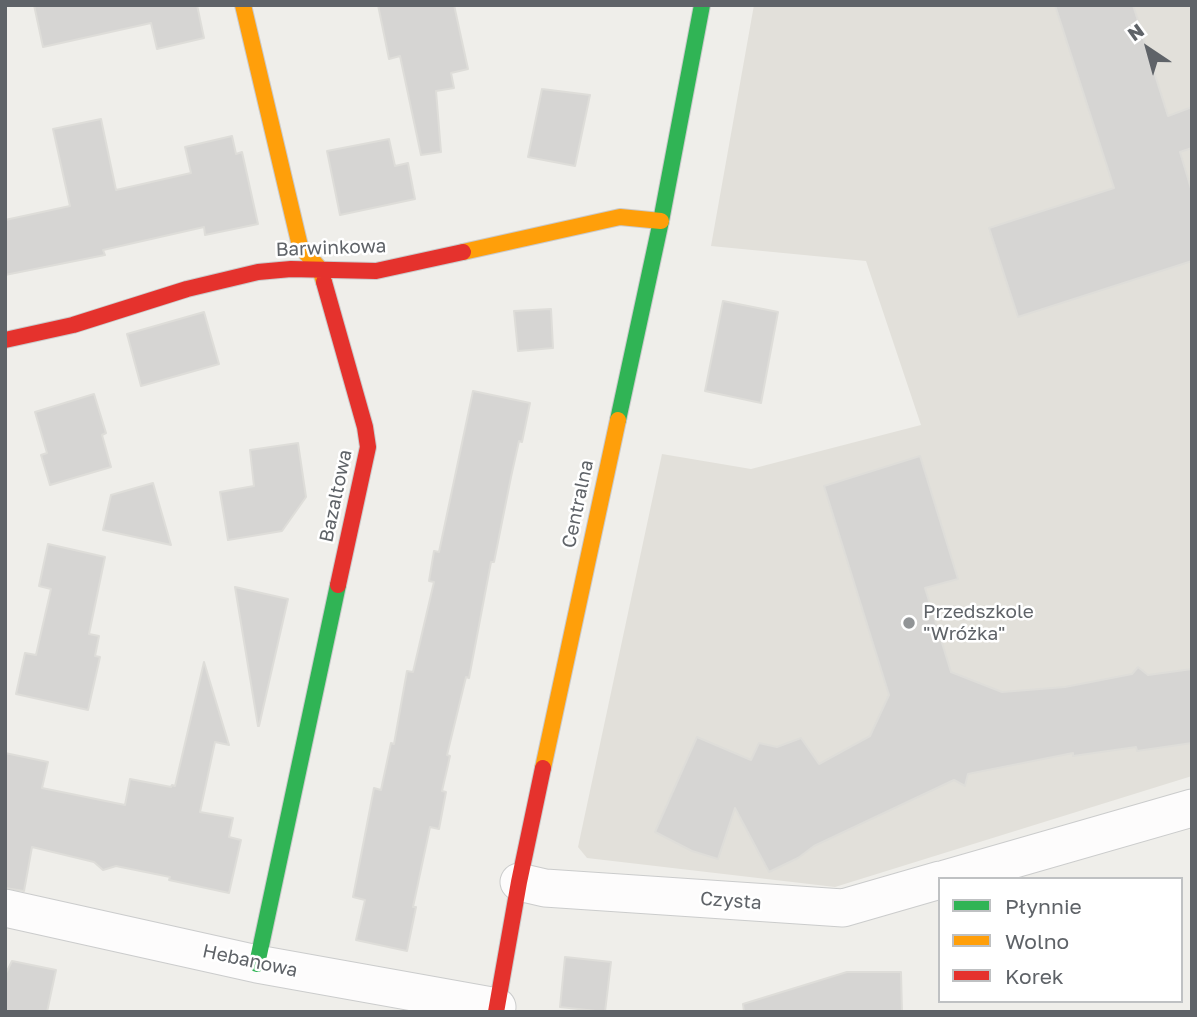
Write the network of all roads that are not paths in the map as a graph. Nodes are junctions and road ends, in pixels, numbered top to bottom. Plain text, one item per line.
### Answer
1 (243, 5) edge
2 (702, 5) edge
3 (661, 221) junction
4 (320, 269) junction
5 (5, 340) edge
6 (1192, 808) edge
7 (952, 877) edge
8 (938, 881) edge
9 (519, 882) junction
10 (5, 908) edge
11 (257, 964) junction
12 (497, 1009) edge

1 - 4 street, Bazaltowa
2 - 3 street, Centralna
3 - 4 street, Barwinkowa
3 - 9 street, Centralna
4 - 5 street, Barwinkowa
4 - 11 street, Bazaltowa
6 - 7 street
8 - 9 street, Czysta
9 - 12 street, Centralna
10 - 11 street, Hebanowa
11 - 12 street, Hebanowa

